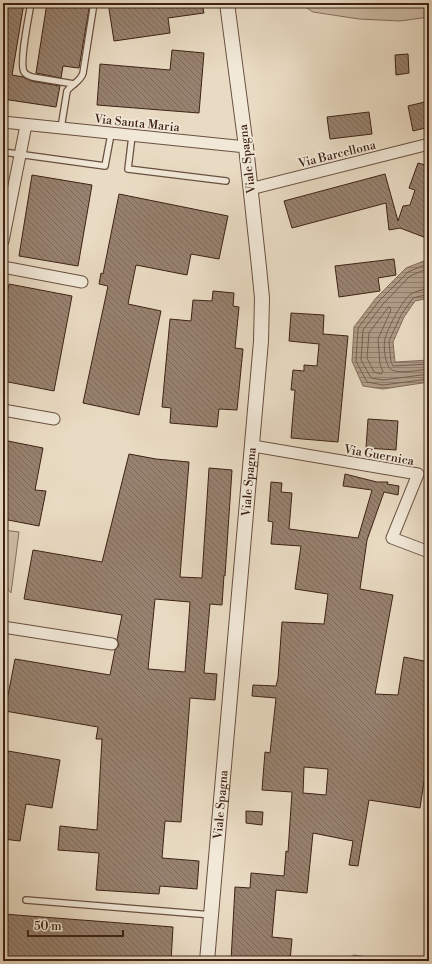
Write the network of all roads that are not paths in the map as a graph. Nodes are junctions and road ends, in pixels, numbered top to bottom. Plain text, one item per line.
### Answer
1 (31, 3) edge
2 (94, 3) edge
3 (227, 3) edge
4 (74, 84) junction
5 (3, 122) edge
6 (26, 125) junction
7 (61, 129) junction
8 (110, 134) junction
9 (132, 136) junction
10 (429, 144) edge
11 (246, 147) junction
12 (3, 152) edge
13 (20, 154) junction
14 (226, 181) dead end
15 (250, 189) junction
16 (3, 241) edge
17 (3, 267) edge
18 (82, 282) dead end
19 (3, 410) edge
20 (54, 419) dead end
21 (253, 446) junction
22 (429, 552) edge
23 (3, 627) edge
24 (112, 644) dead end
25 (26, 900) dead end
26 (212, 915) junction
27 (207, 961) edge

1 - 4 lane
2 - 4 lane
3 - 11 street, Viale Spagna
4 - 7 lane
5 - 6 street, Via Santa Maria
6 - 7 street, Via Santa Maria
6 - 13 street
7 - 8 street, Via Santa Maria
8 - 9 street, Via Santa Maria
8 - 13 lane
9 - 11 street, Via Santa Maria
9 - 14 lane
10 - 15 street, Via Barcellona
11 - 15 street, Viale Spagna
12 - 13 lane
13 - 16 street
15 - 21 street, Viale Spagna
17 - 18 street
19 - 20 street
21 - 22 street, Via Guernica
21 - 26 street, Viale Spagna
23 - 24 street
25 - 26 lane
26 - 27 street, Viale Spagna

